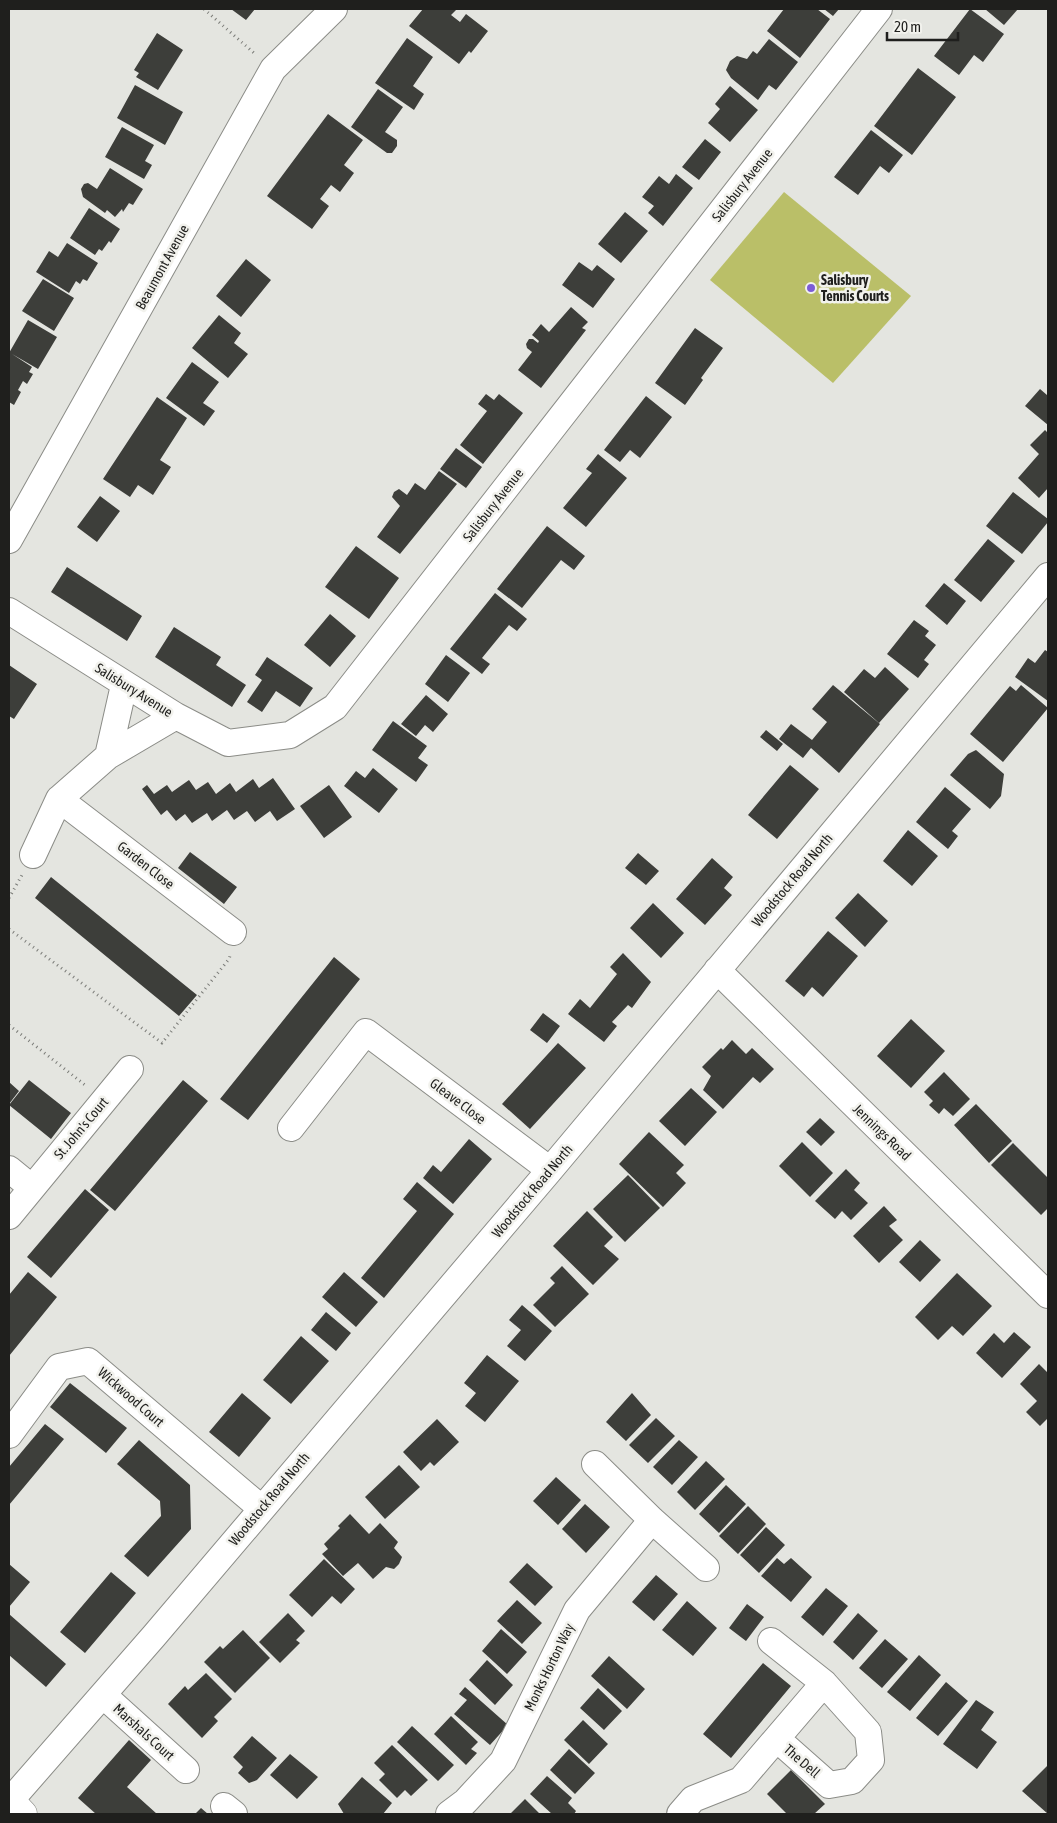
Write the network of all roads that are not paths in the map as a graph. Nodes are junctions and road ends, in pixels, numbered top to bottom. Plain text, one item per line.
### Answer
1 (334, 9) edge
2 (879, 9) edge
3 (9, 540) edge
4 (1048, 576) edge
5 (9, 611) edge
6 (124, 685) junction
7 (176, 716) junction
8 (108, 756) junction
9 (59, 799) junction
10 (33, 855) dead end
11 (232, 932) road end
12 (716, 970) junction
13 (130, 1069) dead end
14 (290, 1128) dead end
15 (9, 1170) edge
16 (550, 1170) junction
17 (32, 1187) junction
18 (9, 1216) edge
19 (1048, 1295) edge
20 (9, 1435) edge
21 (595, 1464) dead end
22 (261, 1508) junction
23 (652, 1520) junction
24 (706, 1568) dead end
25 (771, 1641) dead end
26 (824, 1683) junction
27 (102, 1695) junction
28 (777, 1739) junction
29 (186, 1770) dead end
30 (13, 1804) edge
31 (449, 1814) edge
32 (680, 1814) edge

1 - 3 street, Beaumont Avenue
2 - 7 street, Salisbury Avenue
4 - 12 street, Woodstock Road North
5 - 6 street, Salisbury Avenue
6 - 7 street, Salisbury Avenue
6 - 8 street
7 - 8 street
8 - 9 street
9 - 10 street
9 - 11 street, Garden Close
12 - 16 street, Woodstock Road North
12 - 19 street, Jennings Road
13 - 17 street, St. John's Court
14 - 16 street, Gleave Close
15 - 17 street
16 - 22 street, Woodstock Road North
17 - 18 street, St. John's Court
20 - 22 street, Wickwood Court
21 - 23 street
22 - 27 street, Woodstock Road North
23 - 24 street
23 - 31 street, Monks Horton Way
25 - 26 street, The Dell
26 - 28 street, The Dell
26 - 28 street, The Dell
27 - 29 street, Marshals Court
27 - 30 street, Woodstock Road North
28 - 32 street, The Dell

